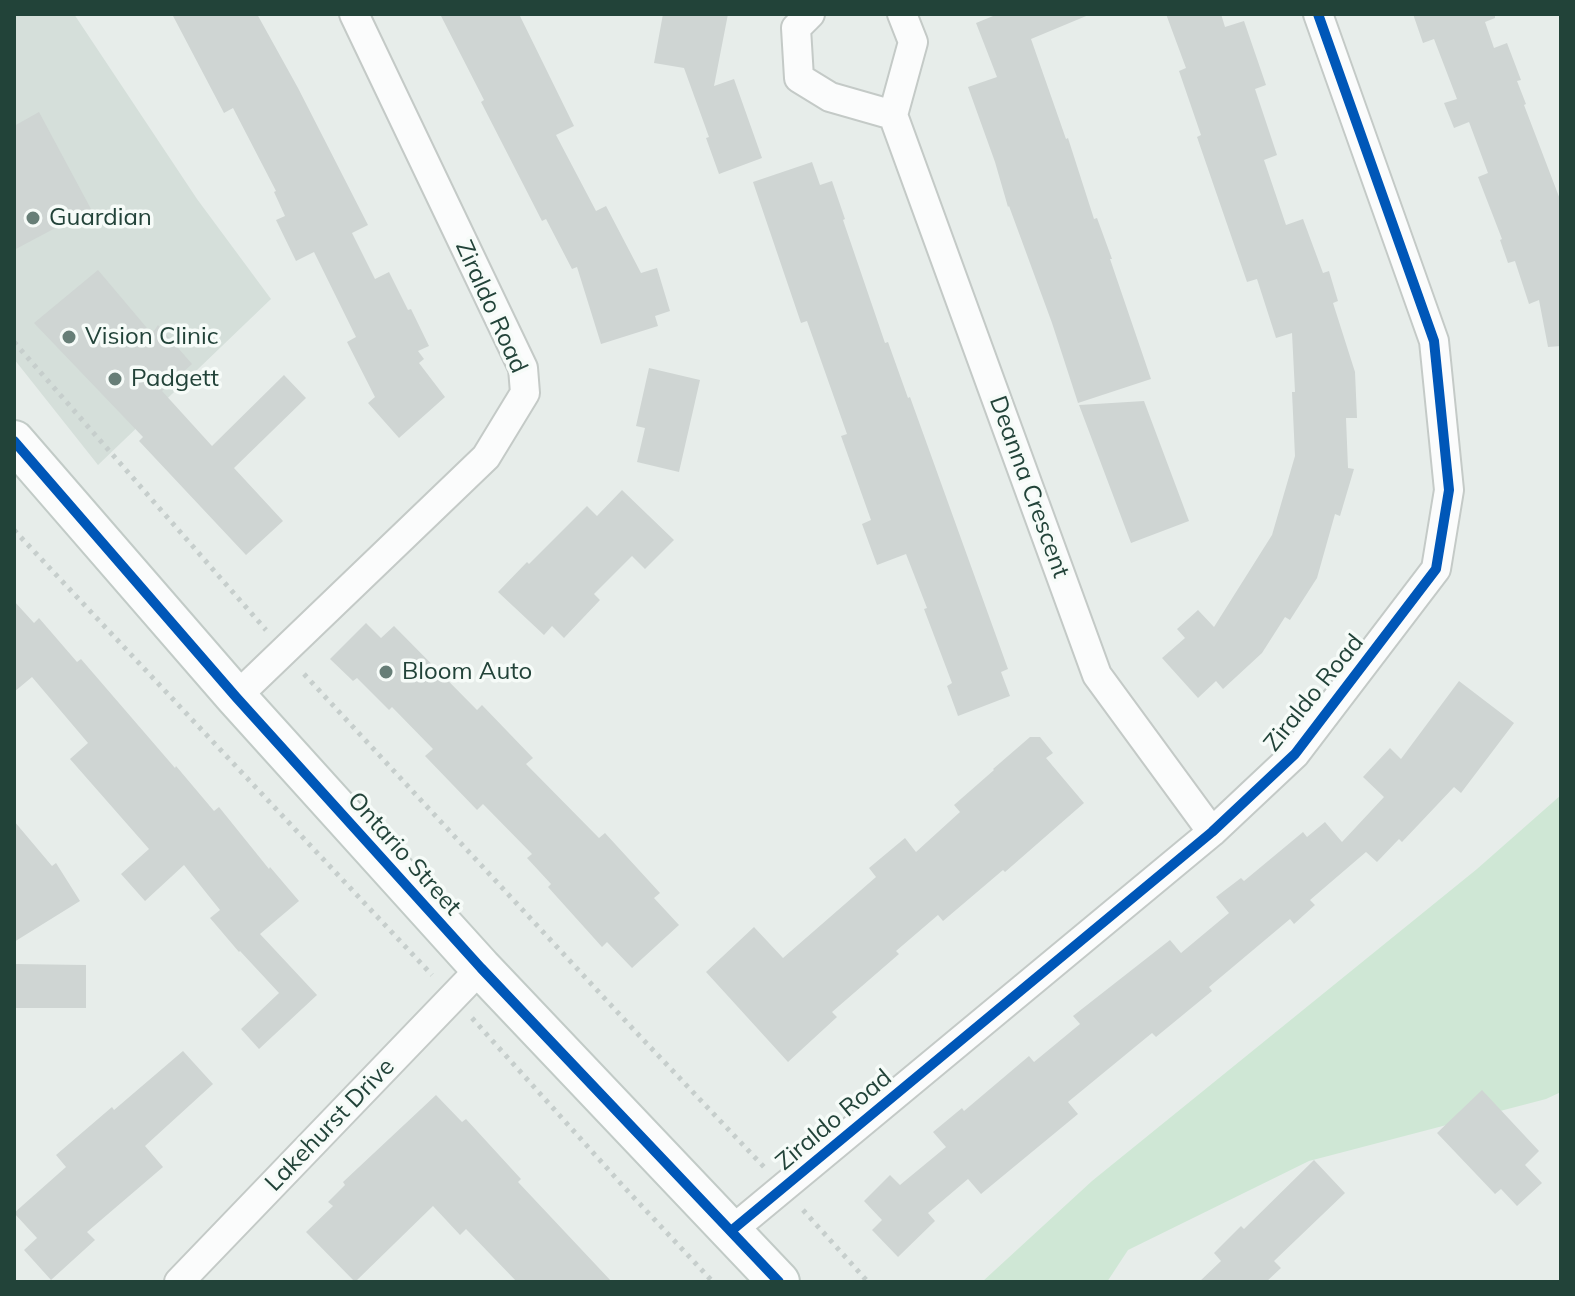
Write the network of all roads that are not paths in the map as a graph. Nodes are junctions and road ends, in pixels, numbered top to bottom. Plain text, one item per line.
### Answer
1 (354, 14) edge
2 (810, 14) edge
3 (902, 14) edge
4 (1318, 14) edge
5 (893, 115) junction
6 (14, 441) edge
7 (236, 697) junction
8 (1212, 832) junction
9 (481, 968) junction
10 (731, 1231) junction
11 (179, 1282) edge
12 (779, 1282) edge

1 - 7 street, Ziraldo Road
2 - 5 street
3 - 5 street
4 - 8 street, Ziraldo Road
5 - 8 street, Deanna Crescent
6 - 7 main road, Ontario Street
7 - 9 main road, Ontario Street
8 - 10 street, Ziraldo Road
9 - 10 main road, Ontario Street
9 - 11 street, Lakehurst Drive
10 - 12 main road, Ontario Street

